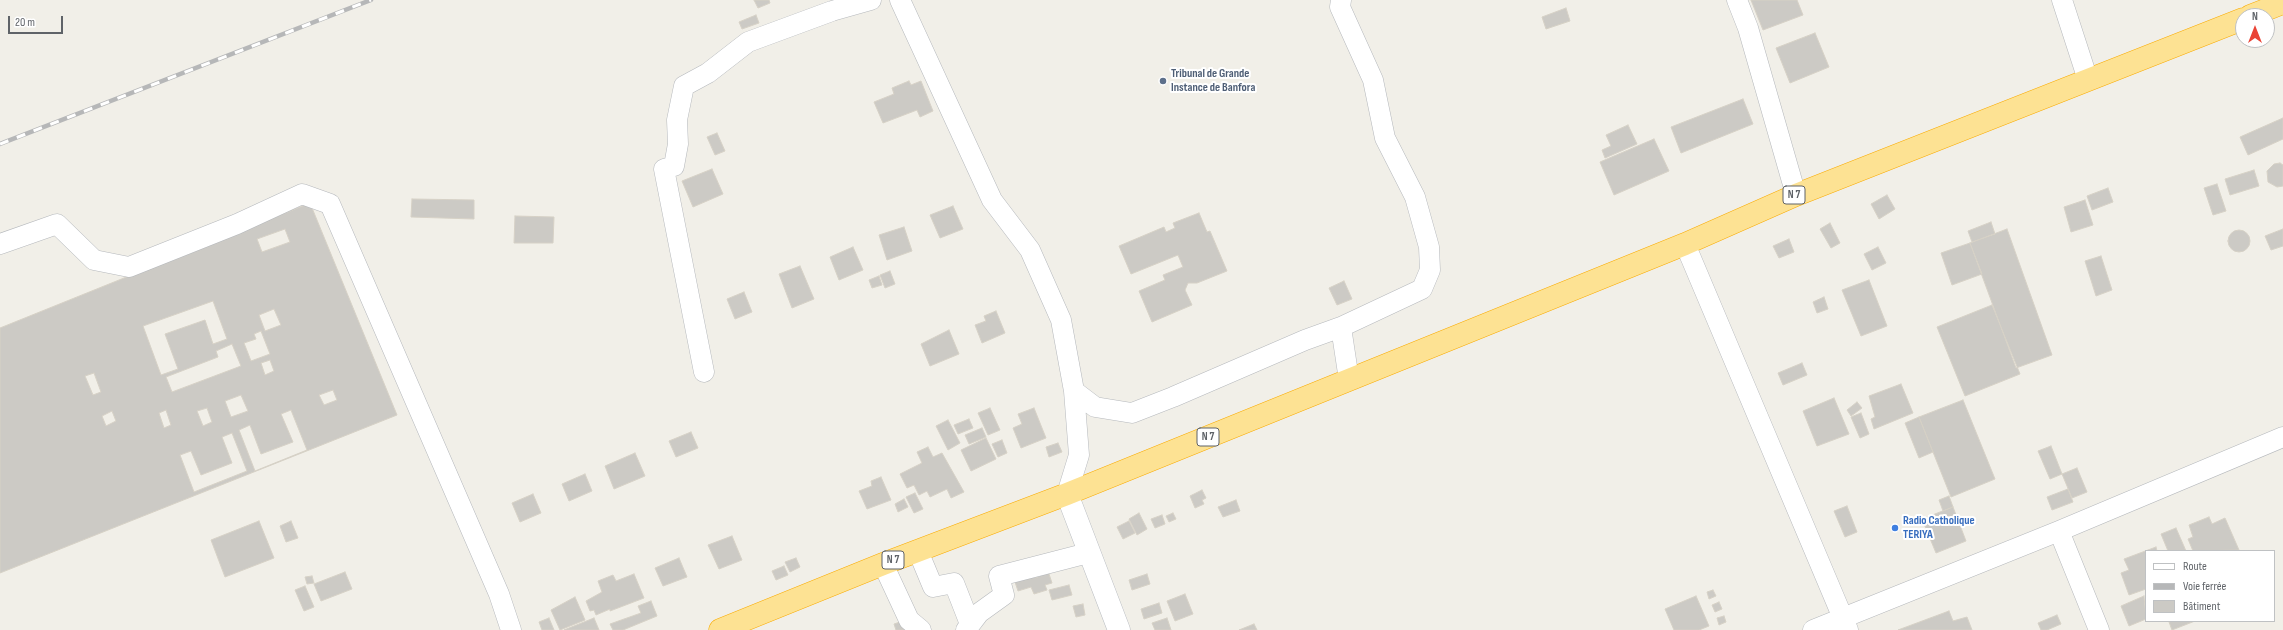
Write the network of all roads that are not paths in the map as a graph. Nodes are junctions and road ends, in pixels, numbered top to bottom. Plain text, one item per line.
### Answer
1 (871, 0) edge
2 (900, 0) edge
3 (1341, 0) edge
4 (1737, 0) edge
5 (2062, 0) edge
6 (2283, 3) edge
7 (2270, 8) edge
8 (2235, 22) edge
9 (2088, 80) junction
10 (1796, 195) junction
11 (0, 244) edge
12 (1685, 244) junction
13 (1341, 327) junction
14 (704, 372) dead end
15 (1350, 380) junction
16 (1074, 391) junction
17 (2283, 437) edge
18 (1067, 494) junction
19 (2059, 531) junction
20 (918, 551) junction
21 (1088, 553) junction
22 (883, 564) junction
23 (1846, 624) edge
24 (734, 627) edge
25 (968, 627) edge
26 (511, 630) edge
27 (921, 630) edge
28 (1119, 630) edge
29 (1813, 630) edge
30 (2099, 630) edge

1 - 14 street
2 - 16 street
3 - 13 street
4 - 10 street
5 - 9 street
6 - 7 highway
8 - 9 highway, N 7
9 - 10 highway, N 7
10 - 12 highway, N 7
11 - 26 street
12 - 15 highway, N 7
12 - 23 street
13 - 15 street
13 - 16 street
15 - 18 highway, N 7
16 - 18 street
17 - 19 street
18 - 20 highway, N 7
18 - 21 main road
19 - 23 street
19 - 30 street
20 - 22 highway, N 7
20 - 25 street
21 - 25 street
21 - 28 main road
22 - 24 highway, N 7
22 - 27 street
23 - 29 street

